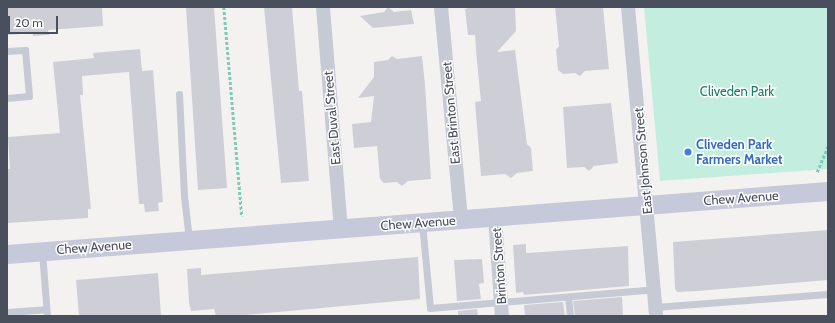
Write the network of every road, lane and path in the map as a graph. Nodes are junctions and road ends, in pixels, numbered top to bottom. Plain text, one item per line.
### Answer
1 (224, 7) edge
2 (323, 7) edge
3 (441, 7) edge
4 (628, 7) edge
5 (7, 51) edge
6 (179, 94) dead end
7 (7, 98) edge
8 (828, 146) edge
9 (817, 172) dead end
10 (828, 191) edge
11 (647, 205) junction
12 (242, 216) dead end
13 (495, 217) junction
14 (461, 219) junction
15 (422, 222) junction
16 (341, 229) junction
17 (189, 241) junction
18 (42, 251) junction
19 (7, 254) edge
20 (654, 289) junction
21 (828, 294) edge
22 (568, 297) junction
23 (501, 302) junction
24 (7, 312) edge
25 (46, 312) edge
26 (656, 312) edge
27 (502, 316) edge
28 (570, 316) edge

1 - 12 path
2 - 16 street, East Duval Street
3 - 14 street, East Brinton Street
4 - 11 street, East Johnson Street
5 - 7 lane
6 - 17 lane
8 - 9 path
10 - 11 street, Chew Avenue
11 - 13 street, Chew Avenue
11 - 20 street, East Johnson Street
13 - 14 street, Chew Avenue
13 - 23 street, Brinton Street
14 - 15 street, Chew Avenue
15 - 16 street, Chew Avenue
15 - 23 lane
16 - 17 street, Chew Avenue
17 - 18 street, Chew Avenue
18 - 19 street, Chew Avenue
18 - 25 lane
20 - 22 lane
20 - 26 street, East Johnson Street
21 - 26 lane
22 - 23 lane
22 - 28 lane
23 - 27 street, Brinton Street
24 - 25 lane

